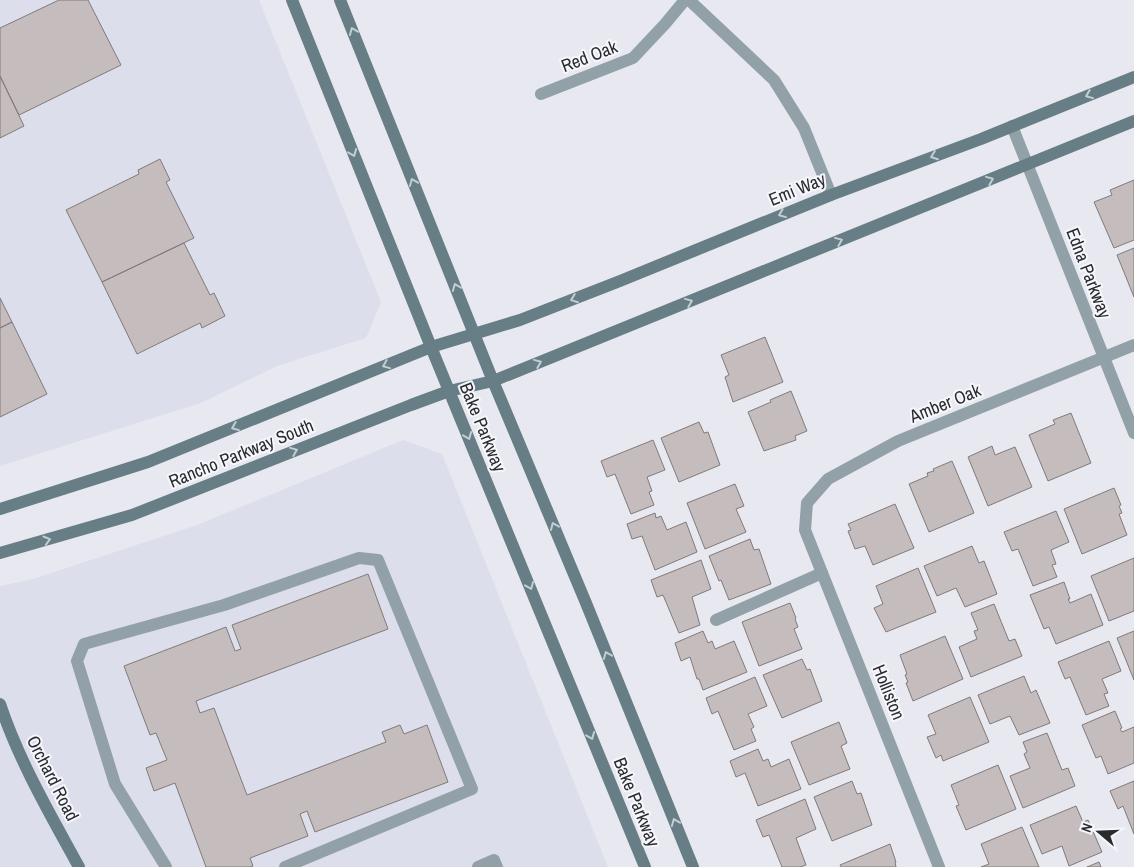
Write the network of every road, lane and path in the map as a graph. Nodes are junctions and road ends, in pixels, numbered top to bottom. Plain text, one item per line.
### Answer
1 (292, 0) edge
2 (340, 0) edge
3 (685, 0) edge
4 (689, 0) edge
5 (1134, 77) edge
6 (541, 94) dead end
7 (1134, 121) edge
8 (1012, 126) junction
9 (1028, 164) junction
10 (831, 194) junction
11 (474, 332) junction
12 (1134, 346) edge
13 (431, 347) junction
14 (1103, 358) junction
15 (493, 382) junction
16 (449, 391) junction
17 (1134, 433) edge
18 (0, 509) edge
19 (805, 530) joint
20 (0, 553) edge
21 (822, 573) junction
22 (716, 620) dead end
23 (0, 704) edge
24 (79, 867) edge
25 (166, 867) edge
26 (285, 867) edge
27 (478, 867) edge
28 (497, 867) edge
29 (645, 867) edge
30 (693, 867) edge
31 (940, 867) edge

1 -> 13 street, Bake Parkway
11 -> 2 street, Bake Parkway
3 - 6 street, Red Oak
4 - 10 street
5 -> 8 street, Emi Way
7 - 9 street
8 - 9 street, Edna Parkway
8 -> 10 street, Emi Way
9 - 14 street, Edna Parkway
15 -> 9 street
10 -> 11 street, Emi Way
11 - 13 street, Rancho Parkway South
11 - 15 street, Bake Parkway
12 - 14 street, Amber Oak
13 - 16 street, Bake Parkway
13 -> 18 street, Rancho Parkway South
14 - 17 street, Edna Parkway
14 - 19 street, Amber Oak
15 - 16 street, Rancho Parkway South
30 -> 15 street, Bake Parkway
20 -> 16 street, Rancho Parkway South
16 -> 29 street, Bake Parkway
19 - 21 street, Holliston
21 - 22 street
21 - 31 street, Holliston
23 - 24 street, Orchard Road
25 - 26 street
27 - 28 street

